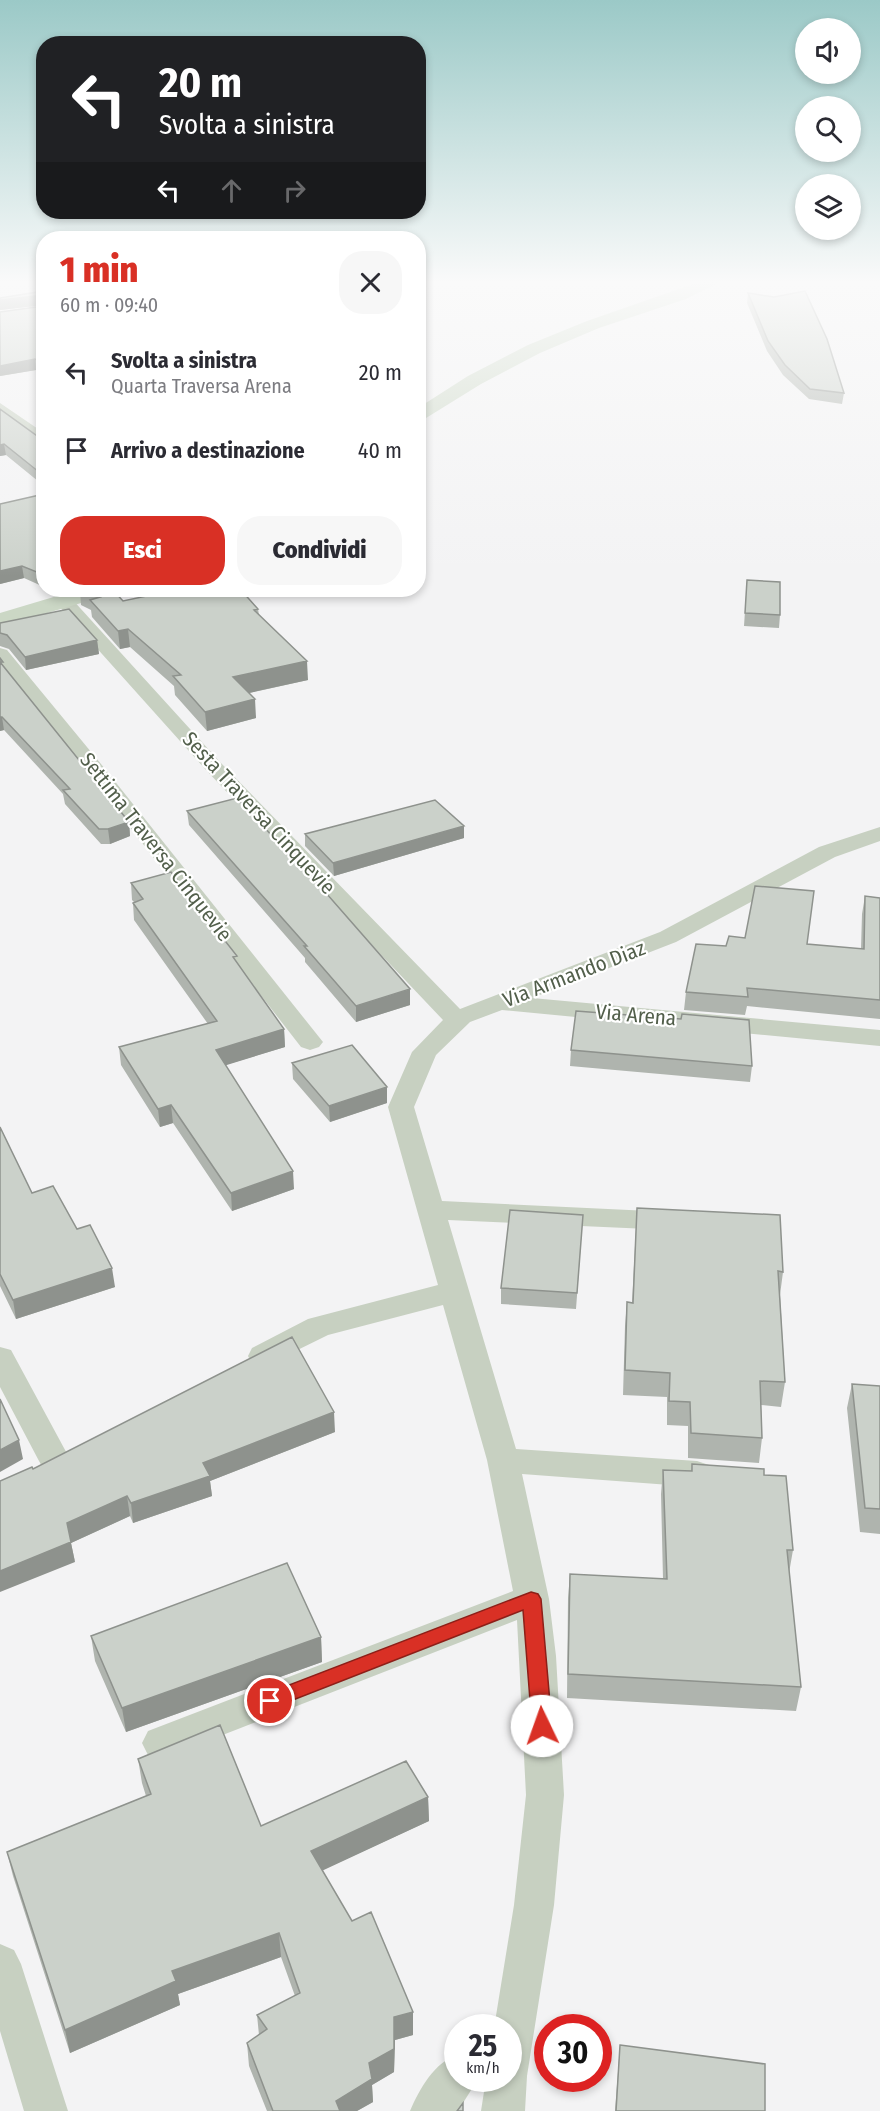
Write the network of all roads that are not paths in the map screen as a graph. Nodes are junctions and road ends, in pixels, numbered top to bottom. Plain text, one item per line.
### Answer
1 (473, 380) edge
2 (0, 407) edge
3 (426, 411) edge
4 (36, 434) edge
5 (79, 597) edge
6 (65, 602) junction
7 (0, 620) edge
8 (0, 654) edge
9 (880, 834) edge
10 (499, 1003) junction
11 (457, 1020) junction
12 (880, 1038) edge
13 (310, 1042) dead end
14 (432, 1210) junction
15 (702, 1222) edge
16 (456, 1291) junction
17 (0, 1358) edge
18 (235, 1370) edge
19 (503, 1460) junction
20 (54, 1461) edge
21 (725, 1476) edge
22 (531, 1599) junction
23 (161, 1743) dead end
24 (0, 1964) edge
25 (508, 2014) edge
26 (446, 2092) edge
27 (505, 2092) edge
28 (46, 2111) edge
29 (432, 2111) edge
30 (502, 2111) edge

1 - 3 street
2 - 4 street
5 - 6 street
6 - 7 street
6 - 11 street, Sesta Traversa Cinquevie
8 - 13 street, Settima Traversa Cinquevie
9 - 10 street, Via Armando Diaz
10 - 11 street, Via Armando Diaz
10 - 12 street, Via Arena
11 - 14 street, Via Armando Diaz
14 - 15 street
14 - 16 street, Via Armando Diaz
16 - 18 street
16 - 19 street, Via Armando Diaz
17 - 20 street
19 - 21 street
19 - 22 street, Via Armando Diaz
22 - 23 street
22 - 25 street, Via Armando Diaz
24 - 28 street
26 - 29 street
27 - 30 street

